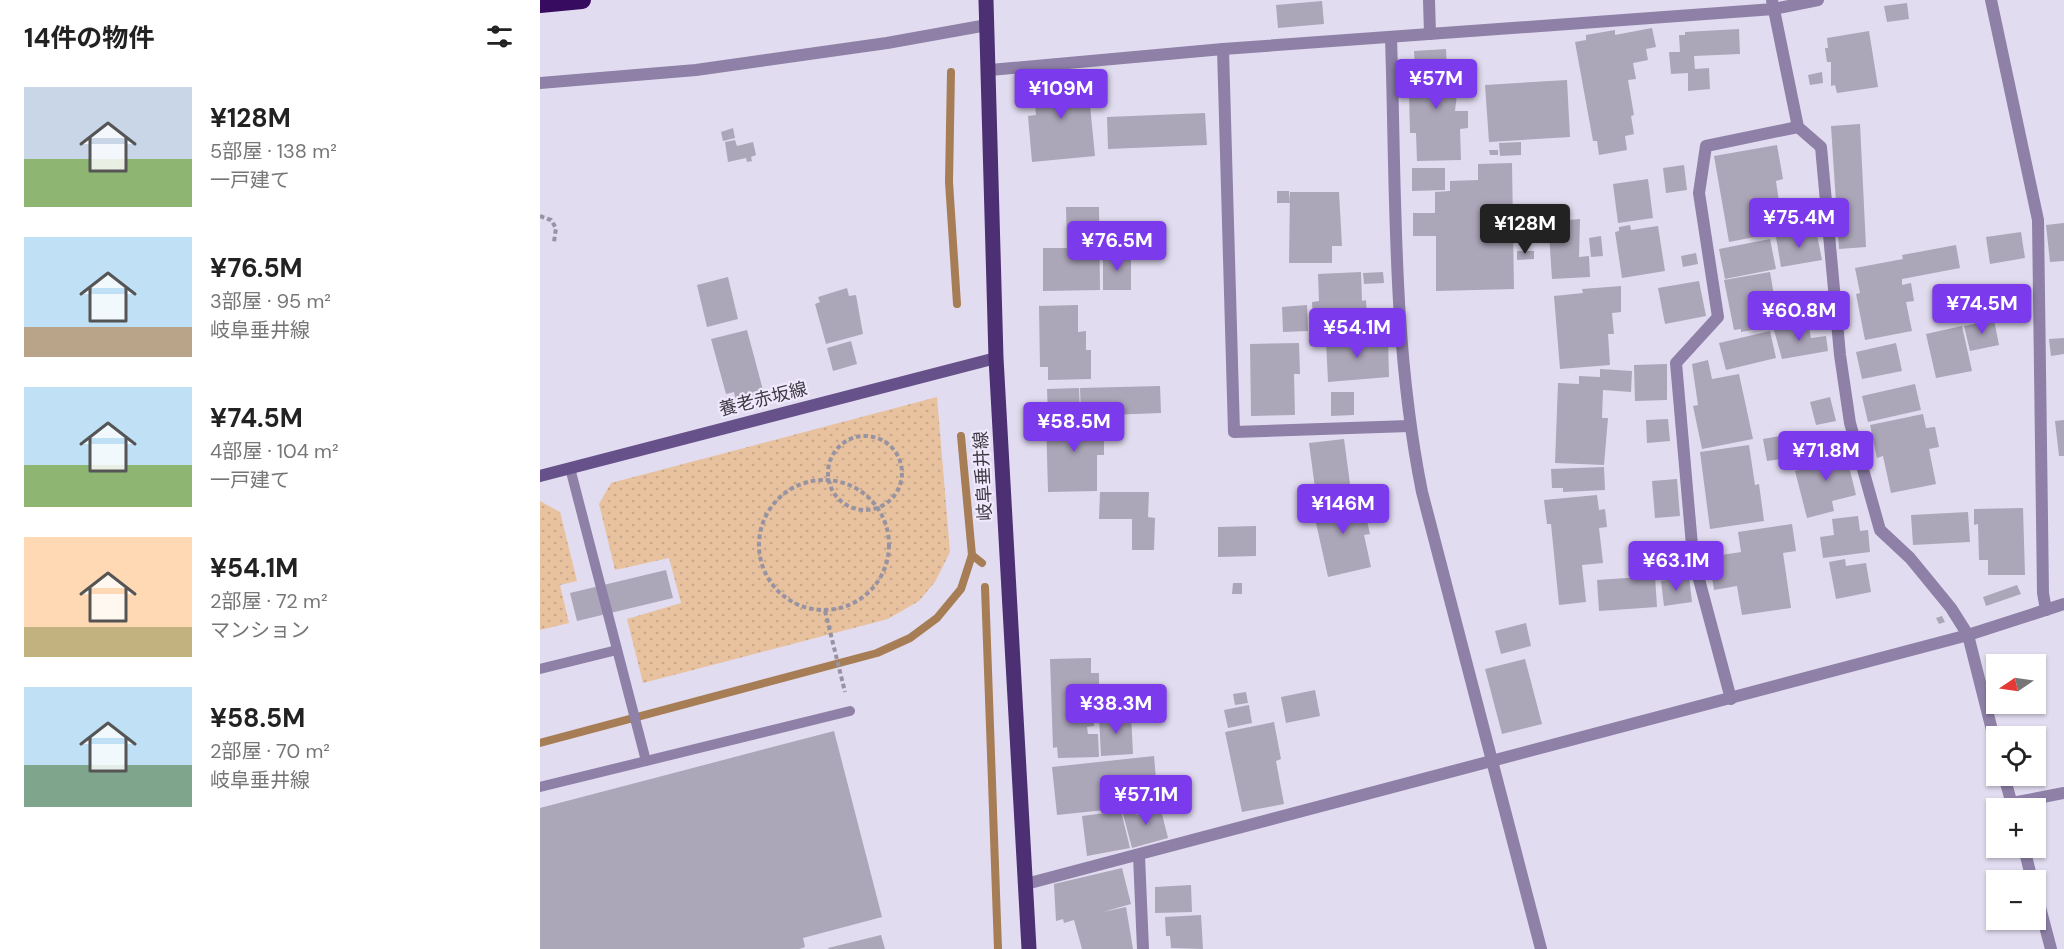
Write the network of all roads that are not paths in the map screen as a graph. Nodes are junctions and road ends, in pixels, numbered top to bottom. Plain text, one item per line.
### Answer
1 (582, 0) edge
2 (986, 0) edge
3 (1429, 0) edge
4 (1818, 0) edge
5 (1991, 0) edge
6 (540, 4) edge
7 (1773, 4) edge
8 (987, 25) junction
9 (1430, 33) junction
10 (1391, 38) junction
11 (1223, 49) junction
12 (990, 70) junction
13 (540, 83) edge
14 (1798, 127) junction
15 (996, 358) junction
16 (1409, 426) junction
17 (570, 468) junction
18 (540, 476) edge
19 (2064, 604) edge
20 (2046, 610) junction
21 (1968, 635) junction
22 (617, 650) junction
23 (540, 669) edge
24 (1731, 699) junction
25 (850, 711) dead end
26 (1991, 726) edge
27 (646, 761) junction
28 (1490, 762) junction
29 (540, 787) edge
30 (2064, 793) edge
31 (2044, 798) edge
32 (1139, 856) junction
33 (1026, 884) junction
34 (2046, 930) edge
35 (1029, 949) edge
36 (1143, 949) edge
37 (1541, 949) edge
38 (2051, 949) edge

1 - 6 highway
2 - 8 main road, 岐阜垂井線
3 - 9 street
4 - 7 street
5 - 20 street
7 - 9 street
7 - 14 street
8 - 12 main road, 岐阜垂井線
8 - 13 street
9 - 10 street
10 - 11 street
10 - 16 street
11 - 12 street
11 - 16 street
12 - 15 main road, 岐阜垂井線
14 - 21 street
14 - 24 street
15 - 17 main road, 養老赤坂線
15 - 33 main road, 岐阜垂井線
16 - 28 street
17 - 18 main road, 養老赤坂線
17 - 22 lane
19 - 20 street
20 - 21 street
21 - 24 street
21 - 26 street
22 - 23 lane
22 - 27 lane
24 - 28 street
25 - 27 lane
27 - 29 lane
28 - 32 street
28 - 37 street
30 - 31 street
32 - 33 street
32 - 36 street
33 - 35 main road, 岐阜垂井線
34 - 38 street

